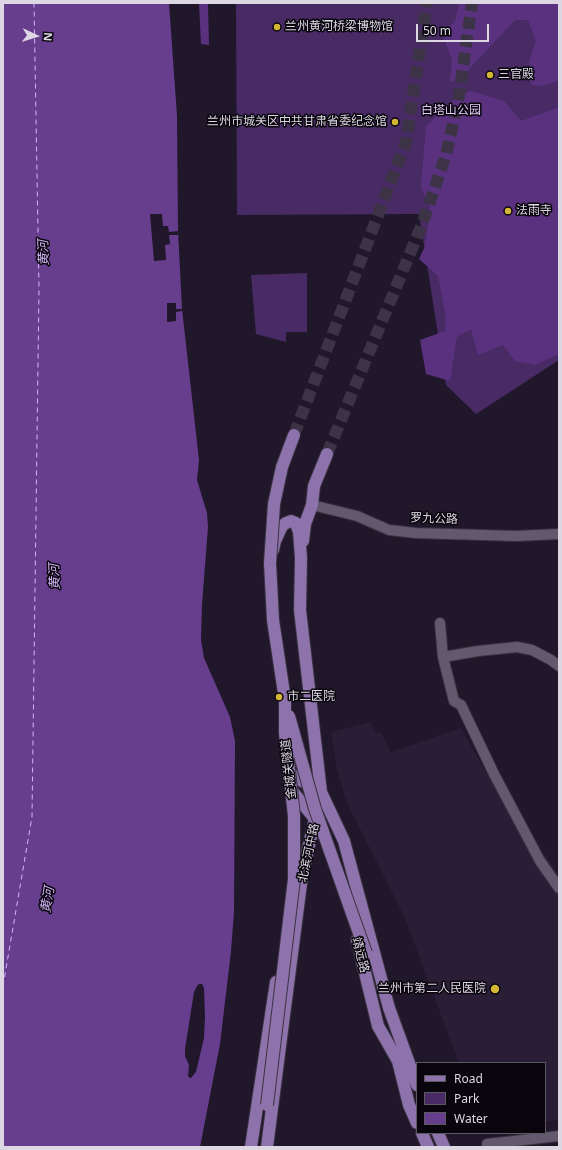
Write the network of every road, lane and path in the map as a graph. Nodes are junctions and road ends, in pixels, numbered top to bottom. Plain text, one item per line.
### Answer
1 (294, 435) tunnel mouth
2 (327, 454) tunnel mouth
3 (312, 505) junction
4 (559, 534) edge
5 (301, 558) junction
6 (440, 622) dead end
7 (443, 657) junction
8 (559, 666) edge
9 (285, 700) junction
10 (292, 775) junction
11 (293, 792) junction
12 (321, 792) junction
13 (316, 820) junction
14 (559, 888) edge
15 (398, 1061) junction
16 (416, 1082) edge
17 (416, 1121) edge
18 (422, 1134) edge
19 (438, 1134) edge
20 (559, 1136) edge
21 (487, 1144) dead end
22 (251, 1147) edge
23 (259, 1147) edge
24 (267, 1147) edge
25 (428, 1147) edge
26 (444, 1147) edge

1 - 9 main road, 金城关隧道, bridge
2 - 3 main road
3 - 4 street, 罗九公路
3 - 5 main road
5 - 10 main road
5 - 12 main road, 北滨河中路
6 - 7 street
7 - 8 street
7 - 14 street
9 - 15 main road, bridge
9 - 23 main road, 金城关隧道, bridge
10 - 11 main road
10 - 12 main road
11 - 13 main road, 靖远路
11 - 22 main road
12 - 13 main road, 北滨河中路
12 - 16 main road, 靖远路
13 - 15 main road, 靖远路
13 - 24 main road, 北滨河中路
15 - 17 main road, 靖远路
18 - 25 main road
19 - 26 main road
20 - 21 street

